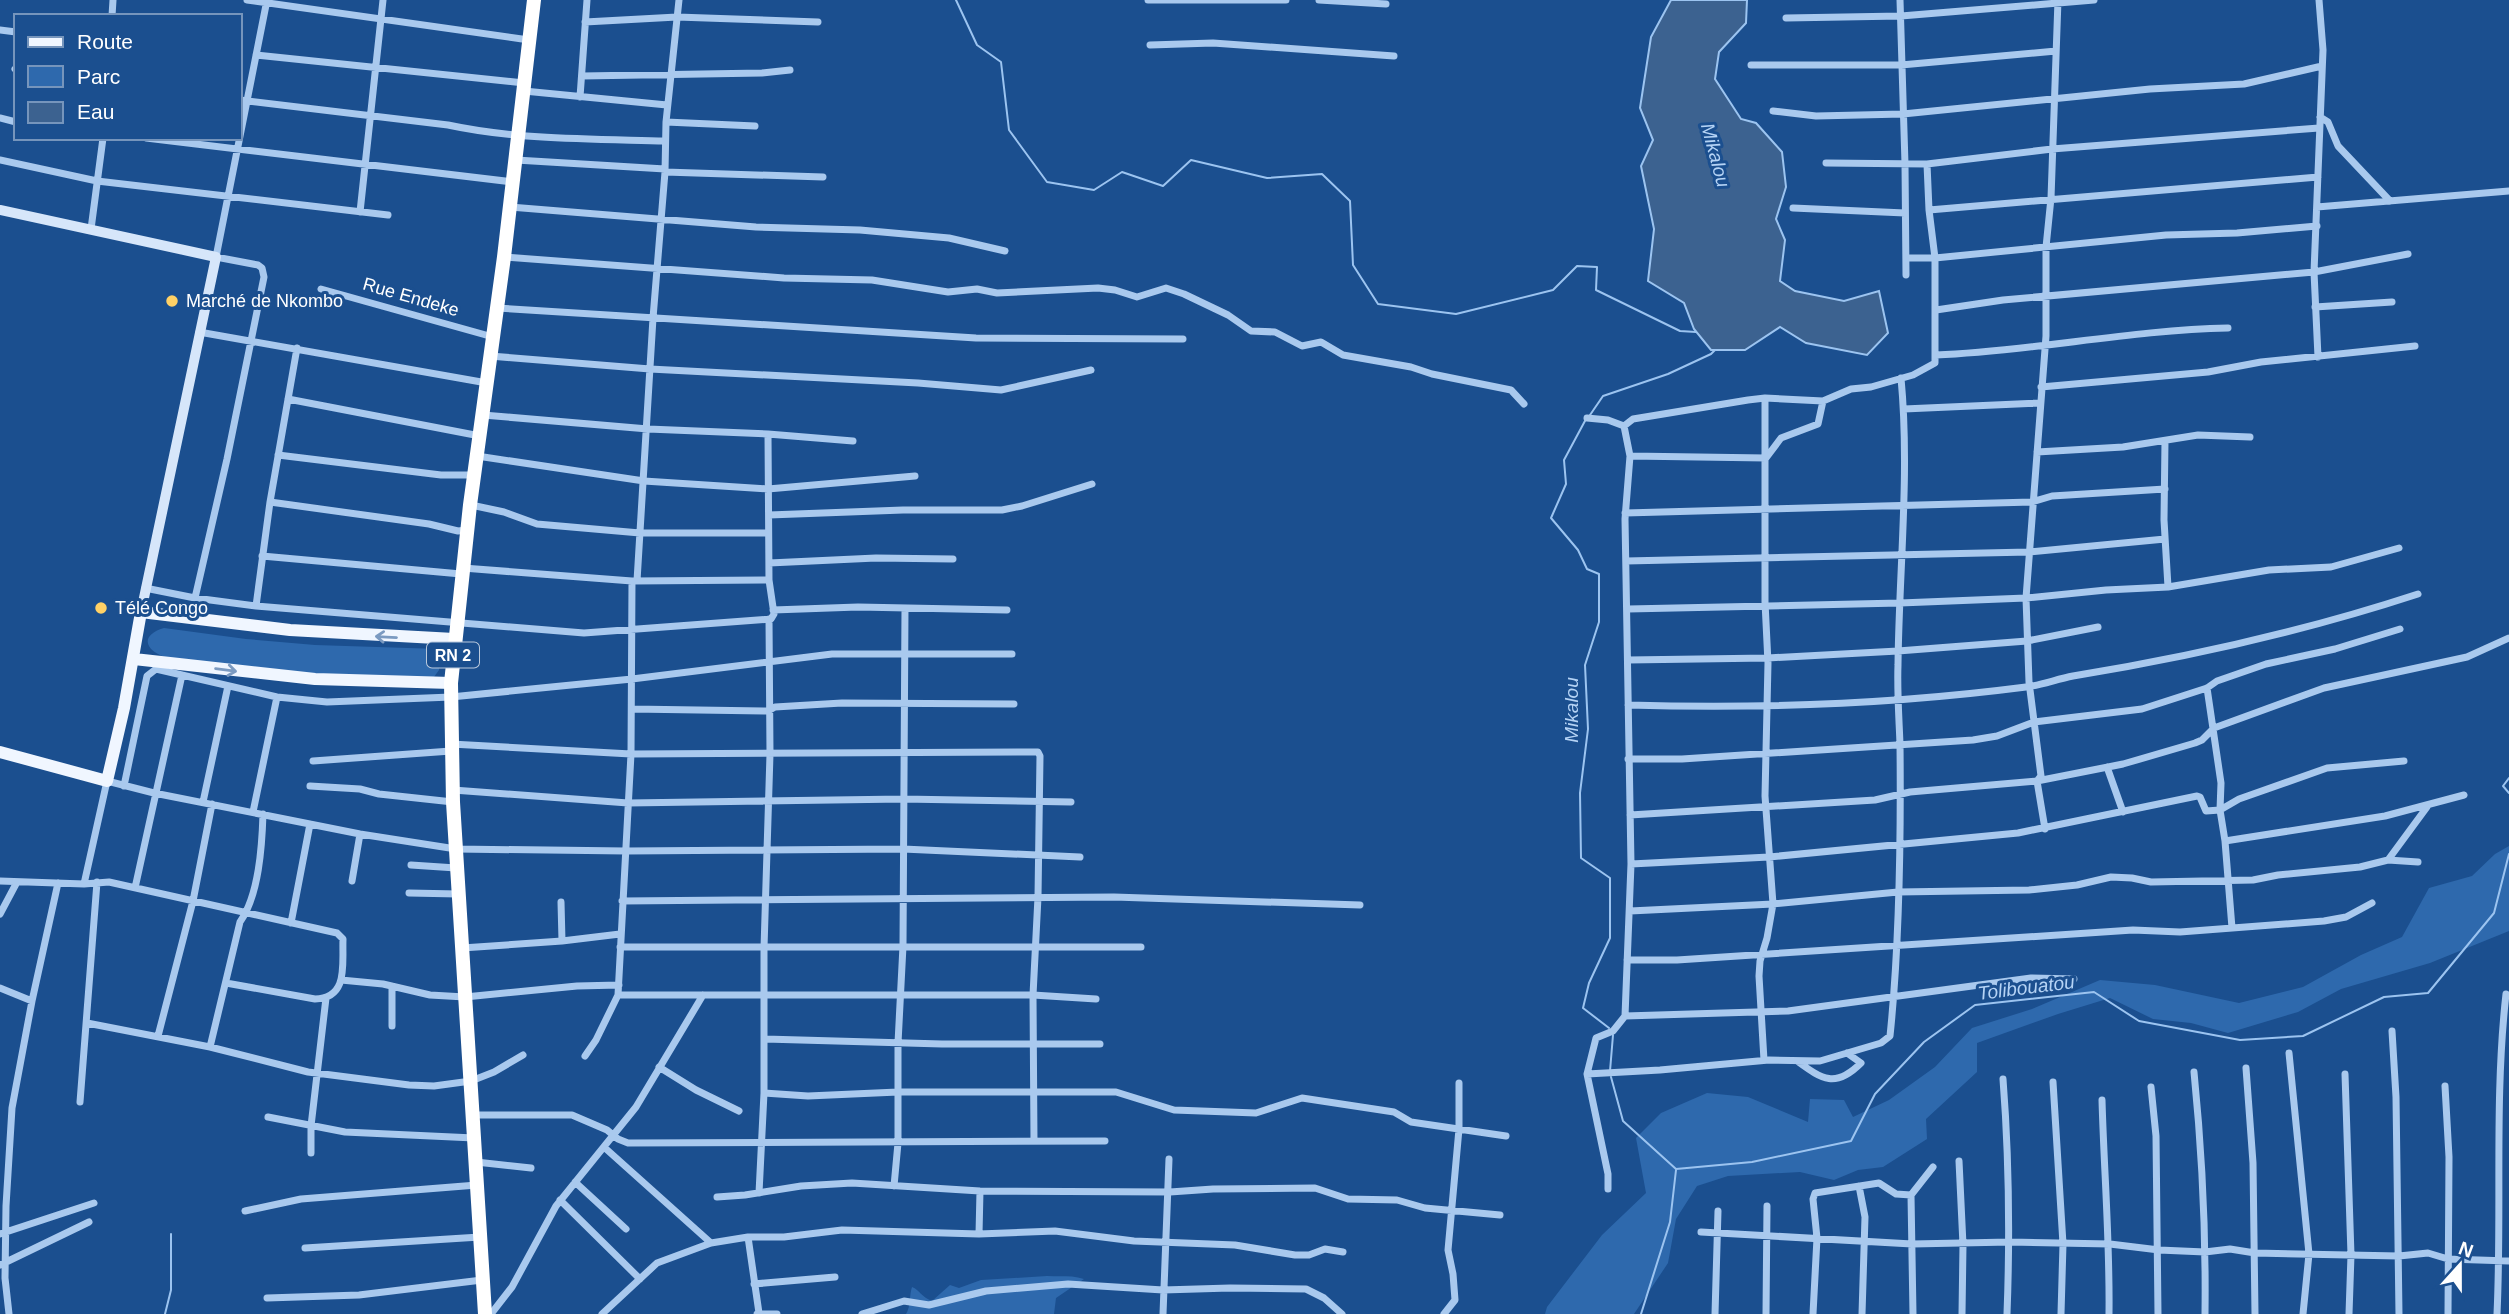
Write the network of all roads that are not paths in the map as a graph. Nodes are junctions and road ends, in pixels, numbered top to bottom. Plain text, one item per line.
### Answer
1 (247, 0) edge
2 (383, 0) edge
3 (534, 0) edge
4 (587, 0) edge
5 (679, 0) edge
6 (1148, 0) edge
7 (1286, 0) edge
8 (1320, 0) edge
9 (1900, 0) edge
10 (2094, 0) edge
11 (2319, 0) edge
12 (266, 1) edge
13 (2058, 1) edge
14 (1386, 4) dead end
15 (1901, 16) junction
16 (677, 17) junction
17 (380, 18) junction
18 (1786, 18) dead end
19 (818, 22) dead end
20 (585, 23) junction
21 (529, 40) junction
22 (1150, 45) dead end
23 (2056, 51) junction
24 (256, 55) junction
25 (1394, 56) dead end
26 (1751, 65) dead end
27 (1901, 65) junction
28 (2322, 66) junction
29 (376, 67) junction
30 (790, 70) dead end
31 (670, 74) junction
32 (582, 76) junction
33 (524, 87) junction
34 (580, 97) junction
35 (2053, 99) junction
36 (244, 100) edge
37 (667, 105) junction
38 (1773, 111) dead end
39 (1903, 114) junction
40 (370, 115) junction
41 (2320, 117) junction
42 (242, 119) edge
43 (666, 122) junction
44 (754, 126) dead end
45 (2319, 128) junction
46 (519, 135) junction
47 (103, 140) edge
48 (165, 140) edge
49 (240, 140) edge
50 (665, 141) junction
51 (239, 148) junction
52 (2052, 149) junction
53 (0, 160) edge
54 (516, 160) junction
55 (1826, 163) dead end
56 (1927, 163) junction
57 (365, 164) junction
58 (1905, 164) junction
59 (665, 171) junction
60 (822, 177) dead end
61 (2318, 177) junction
62 (97, 181) junction
63 (513, 182) junction
64 (2509, 191) edge
65 (229, 197) junction
66 (2051, 198) junction
67 (2390, 201) junction
68 (509, 207) junction
69 (2317, 207) junction
70 (1793, 208) dead end
71 (1929, 209) junction
72 (0, 210) edge
73 (360, 212) junction
74 (1905, 213) junction
75 (388, 215) dead end
76 (661, 218) junction
77 (2317, 226) junction
78 (91, 229) junction
79 (2046, 247) junction
80 (1005, 251) dead end
81 (2409, 254) dead end
82 (216, 257) junction
83 (504, 257) junction
84 (1906, 258) junction
85 (1935, 258) junction
86 (657, 269) junction
87 (2314, 272) junction
88 (1906, 275) dead end
89 (321, 289) dead end
90 (2046, 296) junction
91 (2392, 302) dead end
92 (2315, 307) junction
93 (496, 308) junction
94 (1936, 310) junction
95 (653, 318) junction
96 (2228, 328) dead end
97 (200, 332) junction
98 (493, 337) junction
99 (1183, 339) dead end
100 (251, 340) junction
101 (2045, 344) junction
102 (2415, 346) dead end
103 (297, 348) junction
104 (1936, 355) junction
105 (490, 356) junction
106 (2318, 356) junction
107 (650, 369) junction
108 (1091, 370) dead end
109 (1901, 378) junction
110 (487, 383) junction
111 (2041, 387) junction
112 (1765, 398) junction
113 (288, 399) junction
114 (1823, 401) junction
115 (2040, 403) junction
116 (1524, 404) dead end
117 (1904, 409) junction
118 (483, 415) junction
119 (1587, 418) dead end
120 (1625, 426) junction
121 (648, 429) junction
122 (768, 434) junction
123 (480, 436) junction
124 (2250, 437) dead end
125 (853, 440) dead end
126 (2165, 441) junction
127 (2037, 452) junction
128 (278, 455) junction
129 (477, 456) junction
130 (1630, 456) junction
131 (1766, 458) junction
132 (474, 475) junction
133 (915, 476) dead end
134 (644, 481) junction
135 (1092, 484) dead end
136 (768, 489) junction
137 (2165, 489) junction
138 (270, 502) junction
139 (2032, 502) junction
140 (470, 505) junction
141 (1902, 505) junction
142 (1766, 509) junction
143 (1625, 513) junction
144 (769, 515) junction
145 (467, 530) junction
146 (640, 533) junction
147 (768, 533) junction
148 (2165, 539) junction
149 (2399, 548) dead end
150 (2029, 552) junction
151 (262, 556) junction
152 (1901, 556) junction
153 (953, 559) dead end
154 (1765, 559) junction
155 (1626, 561) junction
156 (769, 563) junction
157 (462, 571) junction
158 (769, 580) junction
159 (634, 581) junction
160 (2168, 587) junction
161 (145, 588) junction
162 (2418, 594) dead end
163 (195, 598) junction
164 (2026, 598) junction
165 (1899, 603) junction
166 (256, 606) junction
167 (1766, 606) junction
168 (905, 608) junction
169 (1628, 609) junction
170 (773, 610) junction
171 (1007, 610) dead end
172 (141, 612) junction
173 (769, 619) junction
174 (456, 624) junction
175 (2098, 627) dead end
176 (632, 629) junction
177 (2400, 629) dead end
178 (2509, 638) edge
179 (454, 639) junction
180 (2028, 641) junction
181 (1898, 651) junction
182 (905, 653) junction
183 (1012, 654) dead end
184 (1768, 658) junction
185 (134, 659) junction
186 (1628, 660) junction
187 (768, 662) junction
188 (182, 675) junction
189 (632, 679) junction
190 (228, 686) junction
191 (2029, 687) junction
192 (2207, 688) junction
193 (451, 690) junction
194 (277, 697) junction
195 (1899, 700) junction
196 (905, 703) junction
197 (1014, 704) dead end
198 (1628, 705) junction
199 (1767, 706) junction
200 (632, 709) junction
201 (768, 711) junction
202 (2034, 722) junction
203 (2214, 728) junction
204 (1900, 746) junction
205 (451, 747) junction
206 (0, 752) edge
207 (904, 752) junction
208 (631, 754) junction
209 (770, 754) junction
210 (1766, 754) junction
211 (1628, 758) junction
212 (313, 761) dead end
213 (2404, 761) dead end
214 (2107, 767) junction
215 (107, 781) junction
216 (2038, 781) junction
217 (124, 786) junction
218 (310, 786) dead end
219 (154, 793) junction
220 (1899, 794) junction
221 (2464, 795) dead end
222 (453, 796) junction
223 (903, 799) junction
224 (767, 801) junction
225 (203, 802) junction
226 (1039, 802) junction
227 (1071, 802) dead end
228 (628, 803) junction
229 (212, 804) junction
230 (1765, 807) junction
231 (2427, 807) junction
232 (2220, 810) junction
233 (253, 811) junction
234 (2123, 812) junction
235 (263, 814) junction
236 (1630, 815) junction
237 (310, 824) junction
238 (2045, 829) junction
239 (360, 834) junction
240 (2225, 841) junction
241 (1898, 844) junction
242 (456, 849) junction
243 (903, 849) junction
244 (766, 850) junction
245 (626, 851) junction
246 (1038, 855) junction
247 (1080, 857) dead end
248 (1769, 857) junction
249 (2388, 860) junction
250 (2418, 862) dead end
251 (1631, 864) junction
252 (411, 865) dead end
253 (457, 868) junction
254 (2229, 880) junction
255 (0, 881) edge
256 (17, 881) junction
257 (352, 881) dead end
258 (97, 882) junction
259 (58, 883) junction
260 (85, 884) junction
261 (135, 888) junction
262 (1898, 892) junction
263 (410, 893) dead end
264 (458, 894) junction
265 (1038, 897) junction
266 (765, 899) junction
267 (903, 899) junction
268 (193, 901) junction
269 (622, 901) junction
270 (561, 902) dead end
271 (2372, 903) dead end
272 (1360, 905) dead end
273 (1773, 905) junction
274 (1630, 911) junction
275 (247, 912) junction
276 (0, 914) edge
277 (290, 923) junction
278 (2232, 928) junction
279 (620, 934) junction
280 (562, 941) junction
281 (1035, 945) junction
282 (1897, 945) junction
283 (903, 946) junction
284 (620, 947) junction
285 (1140, 947) dead end
286 (462, 948) junction
287 (764, 948) junction
288 (1761, 954) junction
289 (1627, 960) junction
290 (2074, 979) dead end
291 (341, 980) junction
292 (226, 983) junction
293 (619, 985) junction
294 (392, 986) junction
295 (0, 988) edge
296 (2506, 994) dead end
297 (618, 995) junction
298 (703, 995) junction
299 (764, 995) junction
300 (900, 995) junction
301 (1033, 995) junction
302 (1894, 996) junction
303 (465, 997) junction
304 (326, 998) junction
305 (1096, 999) dead end
306 (32, 1001) junction
307 (1761, 1013) junction
308 (1625, 1016) junction
309 (87, 1023) junction
310 (392, 1026) dead end
311 (2392, 1031) dead end
312 (158, 1036) junction
313 (765, 1039) junction
314 (898, 1043) junction
315 (1034, 1043) junction
316 (1100, 1044) dead end
317 (210, 1047) junction
318 (2289, 1052) dead end
319 (1847, 1053) junction
320 (523, 1055) dead end
321 (584, 1056) dead end
322 (1764, 1060) junction
323 (1796, 1060) junction
324 (659, 1068) junction
325 (2246, 1068) dead end
326 (2194, 1072) dead end
327 (1587, 1073) junction
328 (318, 1074) junction
329 (2345, 1074) dead end
330 (2003, 1079) dead end
331 (471, 1081) junction
332 (2053, 1082) dead end
333 (1459, 1083) dead end
334 (2445, 1086) dead end
335 (2151, 1087) dead end
336 (898, 1092) junction
337 (1033, 1092) junction
338 (764, 1093) junction
339 (2102, 1100) dead end
340 (80, 1102) dead end
341 (738, 1111) dead end
342 (473, 1115) junction
343 (268, 1117) dead end
344 (311, 1126) junction
345 (1459, 1129) junction
346 (614, 1136) junction
347 (1506, 1136) dead end
348 (474, 1138) junction
349 (1034, 1141) junction
350 (1105, 1141) dead end
351 (762, 1142) junction
352 (898, 1143) junction
353 (0, 1144) edge
354 (10, 1145) junction
355 (605, 1147) junction
356 (312, 1153) dead end
357 (1170, 1159) dead end
358 (1959, 1161) dead end
359 (476, 1162) junction
360 (1933, 1167) dead end
361 (531, 1168) dead end
362 (575, 1182) junction
363 (477, 1185) junction
364 (894, 1186) junction
365 (1859, 1186) junction
366 (1608, 1189) dead end
367 (980, 1191) junction
368 (1170, 1192) junction
369 (760, 1193) junction
370 (1911, 1195) junction
371 (717, 1196) dead end
372 (560, 1200) junction
373 (94, 1203) dead end
374 (3, 1206) edge
375 (1767, 1206) dead end
376 (1452, 1210) junction
377 (1718, 1210) dead end
378 (245, 1211) dead end
379 (1500, 1215) dead end
380 (89, 1222) dead end
381 (626, 1229) dead end
382 (1701, 1232) dead end
383 (1718, 1232) junction
384 (4, 1233) edge
385 (979, 1234) junction
386 (1767, 1235) junction
387 (481, 1237) junction
388 (748, 1237) junction
389 (1817, 1238) junction
390 (1865, 1240) junction
391 (1166, 1242) junction
392 (2010, 1242) junction
393 (710, 1243) junction
394 (1912, 1244) junction
395 (2063, 1244) junction
396 (2110, 1244) junction
397 (1963, 1245) junction
398 (305, 1248) dead end
399 (2159, 1250) junction
400 (1343, 1252) dead end
401 (2206, 1252) junction
402 (2255, 1253) junction
403 (2309, 1254) junction
404 (2351, 1255) junction
405 (2399, 1256) junction
406 (2448, 1259) junction
407 (2499, 1260) junction
408 (2509, 1261) edge
409 (3, 1264) edge
410 (835, 1278) dead end
411 (640, 1279) junction
412 (482, 1280) junction
413 (754, 1284) junction
414 (1163, 1290) junction
415 (3, 1297) edge
416 (267, 1298) dead end
417 (9, 1314) edge
418 (485, 1314) edge
419 (491, 1314) edge
420 (602, 1314) edge
421 (758, 1314) edge
422 (777, 1314) edge
423 (862, 1314) edge
424 (1163, 1314) edge
425 (1342, 1314) edge
426 (1444, 1314) edge
427 (1715, 1314) edge
428 (1766, 1314) edge
429 (1812, 1314) edge
430 (1862, 1314) edge
431 (1913, 1314) edge
432 (1962, 1314) edge
433 (2007, 1314) edge
434 (2061, 1314) edge
435 (2109, 1314) edge
436 (2158, 1314) edge
437 (2205, 1314) edge
438 (2255, 1314) edge
439 (2303, 1314) edge
440 (2350, 1314) edge
441 (2399, 1314) edge
442 (2448, 1314) edge
443 (2497, 1314) edge

1 - 12 street
2 - 17 street
3 - 21 highway, RN 2
4 - 20 street
5 - 16 street
6 - 7 street
8 - 14 street
9 - 15 street
10 - 13 street
11 - 28 street
12 - 17 street
12 - 24 street
13 - 15 street
13 - 23 street
15 - 18 street
15 - 27 street
16 - 19 street
16 - 20 street
16 - 31 street
17 - 21 street
17 - 29 street
20 - 32 street
21 - 33 highway, RN 2
22 - 25 street
23 - 27 street
23 - 35 street
24 - 29 street
24 - 36 street
26 - 27 street
27 - 39 street
28 - 35 street
28 - 41 street
29 - 33 street
29 - 40 street
30 - 31 street
31 - 32 street
31 - 37 street
32 - 34 street
33 - 34 street
33 - 46 highway, RN 2
34 - 37 street
35 - 39 street
35 - 52 street
36 - 40 street
36 - 42 street
37 - 43 street
38 - 39 street
39 - 58 street
40 - 46 street
40 - 57 street
41 - 45 street
41 - 67 street
43 - 44 street
43 - 50 street
45 - 52 street
45 - 61 street
46 - 50 street
46 - 54 highway, RN 2
47 - 62 street
48 - 51 street
49 - 51 street
50 - 59 street
51 - 57 street
51 - 65 street
52 - 56 street
52 - 66 street
53 - 62 street
54 - 59 street
54 - 63 highway, RN 2
55 - 58 street
56 - 58 street
56 - 71 street
57 - 63 street
57 - 73 street
58 - 74 street
59 - 60 street
59 - 76 street
61 - 66 street
61 - 69 street
62 - 65 street
62 - 78 street
63 - 68 highway, RN 2
64 - 67 street
65 - 73 street
65 - 82 street
66 - 71 street
66 - 79 street
67 - 69 street
68 - 76 street
68 - 83 highway, RN 2
69 - 77 street
70 - 74 street
71 - 85 street
72 - 78 street
73 - 75 street
74 - 84 street
76 - 80 street
76 - 86 street
77 - 79 street
77 - 87 street
78 - 82 street
79 - 85 street
79 - 90 street
81 - 87 street
82 - 97 street
82 - 100 street
83 - 86 street
83 - 93 highway, RN 2
84 - 85 street
84 - 88 street
85 - 94 street
86 - 95 street
86 - 116 street
87 - 90 street
87 - 92 street
89 - 98 street, Rue Endeke
90 - 94 street
90 - 101 street
91 - 92 street
92 - 106 street
93 - 95 street
93 - 98 highway, RN 2
94 - 104 street
95 - 99 street
95 - 107 street
96 - 101 street
97 - 100 street
97 - 161 street
98 - 105 highway, RN 2
100 - 103 street
100 - 163 street
101 - 104 street
101 - 111 street
102 - 106 street
103 - 110 street
103 - 113 street
104 - 109 street
105 - 107 street
105 - 110 highway, RN 2
106 - 111 street
107 - 108 street
107 - 121 street
109 - 114 street
109 - 117 street
110 - 118 highway, RN 2
111 - 115 street
112 - 114 street
112 - 120 street
112 - 131 street
113 - 123 street
113 - 128 street
114 - 131 street
115 - 117 street
115 - 127 street
117 - 141 street
118 - 121 street
118 - 123 highway, RN 2
119 - 120 street
120 - 130 street
121 - 122 street
121 - 134 street
122 - 125 street
122 - 136 street
123 - 129 highway, RN 2
124 - 126 street
126 - 127 street
126 - 137 street
127 - 139 street
128 - 132 street
128 - 138 street
129 - 132 highway, RN 2
129 - 134 street
130 - 131 street
130 - 143 street
131 - 142 street
132 - 140 highway, RN 2
133 - 136 street
134 - 136 street
134 - 146 street
135 - 144 street
136 - 144 street
137 - 139 street
137 - 148 street
138 - 145 street
138 - 151 street
139 - 141 street
139 - 150 street
140 - 145 highway, RN 2
140 - 146 street
141 - 142 street
141 - 152 street
142 - 143 street
142 - 154 street
143 - 155 street
144 - 147 street
145 - 157 highway, RN 2
146 - 147 street
146 - 159 street
147 - 156 street
148 - 150 street
148 - 160 street
149 - 160 street
150 - 152 street
150 - 164 street
151 - 157 street
151 - 166 street
152 - 154 street
152 - 165 street
153 - 156 street
154 - 155 street
154 - 167 street
155 - 169 street
156 - 158 street
157 - 159 street
157 - 174 highway, RN 2
158 - 159 street
158 - 170 street
159 - 176 street
160 - 164 street
161 - 163 street
161 - 172 street
162 - 191 street
163 - 166 street
164 - 165 street
164 - 180 street
165 - 167 street
165 - 181 street
166 - 174 street
167 - 169 street
167 - 184 street
168 - 170 street
168 - 171 street
168 - 182 street
169 - 186 street
170 - 173 street
179 -> 172 main road
172 - 185 main road
173 - 176 street
173 - 187 street
174 - 176 street
174 - 179 highway, RN 2
175 - 180 street
176 - 189 street
177 - 192 street
178 - 203 street
179 - 193 highway, RN 2
180 - 181 street
180 - 191 street
181 - 184 street
181 - 195 street
182 - 183 street
182 - 187 street
182 - 196 street
184 - 186 street
184 - 199 street
185 -> 193 main road
185 - 215 main road
186 - 198 street
187 - 189 street
187 - 201 street
188 - 190 street
188 - 217 street
188 - 219 street
189 - 193 street
189 - 200 street
190 - 194 street
190 - 225 street
191 - 195 street
191 - 202 street
192 - 202 street
192 - 203 street
193 - 194 street
193 - 205 highway, RN 2
194 - 233 street
195 - 199 street
195 - 204 street
196 - 197 street
196 - 201 street
196 - 207 street
198 - 199 street
198 - 211 street
199 - 210 street
200 - 201 street
200 - 208 street
201 - 209 street
202 - 204 street
202 - 216 street
203 - 214 street
203 - 232 street
204 - 210 street
204 - 220 street
205 - 208 street
205 - 212 street
205 - 222 highway, RN 2
206 - 215 main road
207 - 209 street
207 - 223 street
207 - 226 street
208 - 209 street
208 - 228 street
209 - 224 street
210 - 211 street
210 - 230 street
211 - 236 street
213 - 232 street
214 - 216 street
214 - 234 street
215 - 217 street
215 - 260 street
216 - 220 street
216 - 238 street
217 - 219 street
218 - 222 street
219 - 225 street
219 - 261 street
220 - 230 street
220 - 241 street
221 - 231 street
222 - 228 street
222 - 242 highway, RN 2
223 - 224 street
223 - 226 street
223 - 243 street
224 - 228 street
224 - 244 street
225 - 229 street
226 - 227 street
226 - 246 street
228 - 245 street
229 - 233 street
229 - 268 street
230 - 236 street
230 - 248 street
231 - 240 street
231 - 249 street
232 - 234 street
232 - 240 street
233 - 235 street
234 - 238 street
235 - 237 street
235 - 275 street
236 - 251 street
237 - 239 street
237 - 277 street
238 - 241 street
239 - 242 street
239 - 257 street
240 - 254 street
241 - 248 street
241 - 262 street
242 - 245 street
242 - 253 highway, RN 2
243 - 244 street
243 - 246 street
243 - 267 street
244 - 245 street
244 - 266 street
245 - 269 street
246 - 247 street
246 - 265 street
248 - 251 street
248 - 273 street
249 - 250 street
249 - 254 street
251 - 274 street
252 - 253 street
253 - 264 highway, RN 2
254 - 262 street
254 - 278 street
255 - 256 street
256 - 259 street
256 - 276 street
258 - 260 street
258 - 261 street
258 - 309 street
259 - 260 street
259 - 306 street
261 - 268 street
262 - 273 street
262 - 282 street
263 - 264 street
264 - 286 highway, RN 2
265 - 267 street
265 - 272 street
265 - 281 street
266 - 267 street
266 - 269 street
266 - 287 street
267 - 283 street
268 - 275 street
268 - 312 street
269 - 279 street
270 - 280 street
271 - 278 street
273 - 274 street
273 - 288 street
274 - 289 street
275 - 277 street
275 - 292 street
277 - 291 street
278 - 282 street
279 - 280 street
279 - 284 street
280 - 286 street
281 - 283 street
281 - 285 street
281 - 301 street
282 - 288 street
282 - 302 street
283 - 287 street
283 - 300 street
284 - 287 street
284 - 293 street
286 - 303 highway, RN 2
287 - 299 street
288 - 289 street
288 - 307 street
289 - 308 street
290 - 302 street
291 - 294 street
291 - 304 street
292 - 304 street
292 - 317 street
293 - 297 street
293 - 303 street
294 - 303 street
294 - 310 street
295 - 306 street
296 - 407 street
297 - 298 street
297 - 321 street
298 - 299 street
298 - 324 street
299 - 300 street
299 - 313 street
300 - 301 street
300 - 314 street
301 - 305 street
301 - 315 street
302 - 307 street
302 - 319 street
303 - 331 highway, RN 2
304 - 328 street
306 - 354 street
307 - 308 street
307 - 322 street
308 - 327 street
309 - 312 street
309 - 340 street
311 - 405 street
312 - 317 street
313 - 314 street
313 - 338 street
314 - 315 street
314 - 336 street
315 - 316 street
315 - 337 street
317 - 328 street
318 - 403 street
319 - 323 street
319 - 323 street
320 - 331 street
322 - 323 street
322 - 327 street
324 - 341 street
324 - 346 street
325 - 402 street
326 - 401 street
327 - 366 street
328 - 331 street
328 - 344 street
329 - 404 street
330 - 392 street
331 - 342 highway, RN 2
332 - 395 street
333 - 345 street
334 - 406 street
335 - 399 street
336 - 337 street
336 - 338 street
336 - 352 street
337 - 345 street
337 - 349 street
338 - 351 street
339 - 396 street
342 - 346 street
342 - 348 highway, RN 2
343 - 344 street
344 - 348 street
344 - 356 street
345 - 347 street
345 - 376 street
346 - 351 street
346 - 355 street
348 - 359 highway, RN 2
349 - 350 street
349 - 352 street
351 - 352 street
351 - 369 street
352 - 364 street
353 - 354 street
354 - 374 street
355 - 362 street
355 - 393 street
357 - 368 street
358 - 397 street
359 - 361 street
359 - 363 highway, RN 2
360 - 370 street
362 - 372 street
362 - 381 street
363 - 378 street
363 - 387 highway, RN 2
364 - 367 street
364 - 369 street
365 - 370 street
365 - 389 street
365 - 390 street
367 - 368 street
367 - 385 street
368 - 376 street
368 - 391 street
369 - 371 street
370 - 394 street
372 - 411 street
372 - 419 street
373 - 384 street
374 - 384 street
375 - 386 street
376 - 379 street
376 - 426 street
377 - 383 street
380 - 409 street
382 - 383 street
383 - 386 street
383 - 427 street
384 - 409 street
385 - 388 street
385 - 391 street
386 - 389 street
386 - 428 street
387 - 398 street
387 - 412 highway, RN 2
388 - 393 street
388 - 413 street
389 - 390 street
389 - 429 street
390 - 394 street
390 - 430 street
391 - 400 street
391 - 414 street
392 - 395 street
392 - 397 street
392 - 433 street
393 - 411 street
394 - 397 street
394 - 431 street
395 - 396 street
395 - 434 street
396 - 399 street
396 - 435 street
397 - 432 street
399 - 401 street
399 - 436 street
401 - 402 street
401 - 437 street
402 - 403 street
402 - 438 street
403 - 404 street
403 - 439 street
404 - 405 street
404 - 440 street
405 - 406 street
405 - 441 street
406 - 407 street
406 - 442 street
407 - 408 street
407 - 443 street
409 - 415 street
410 - 413 street
411 - 420 street
412 - 416 street
412 - 418 highway, RN 2
413 - 421 street
414 - 423 street
414 - 424 street
414 - 425 street
415 - 417 street
421 - 422 street

